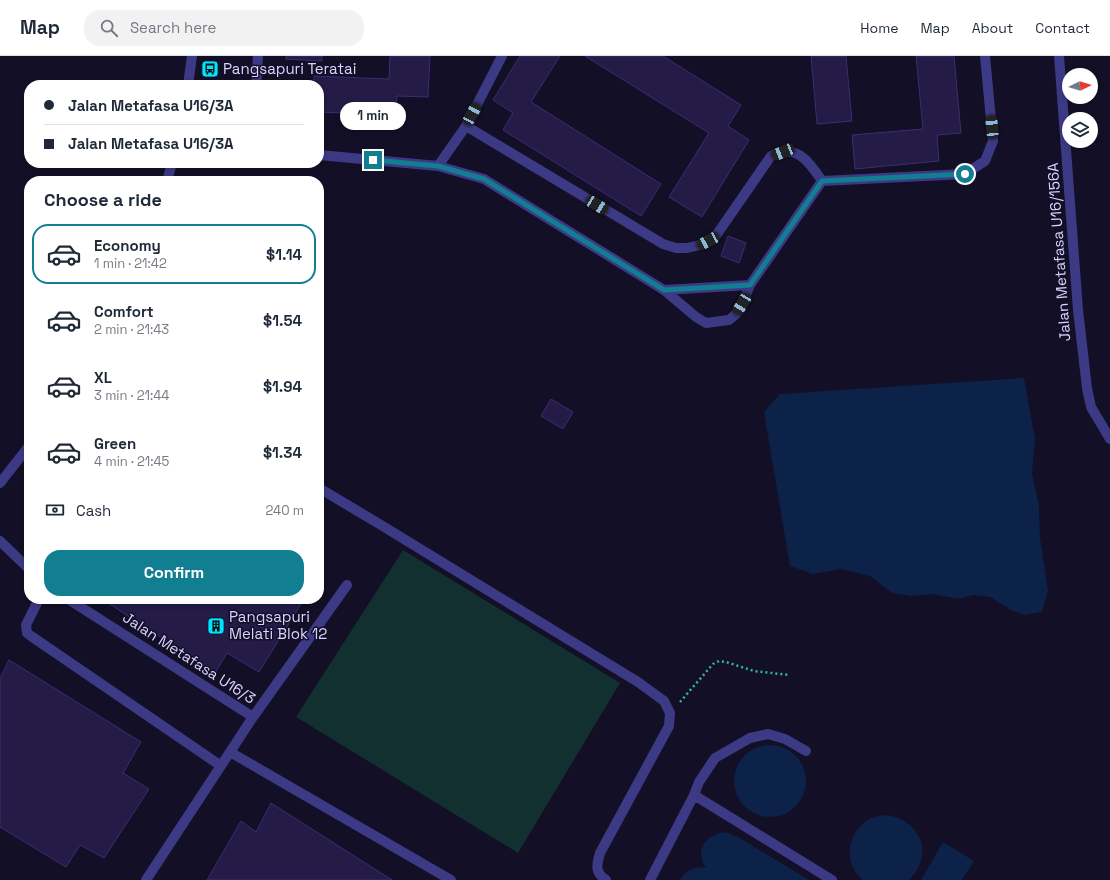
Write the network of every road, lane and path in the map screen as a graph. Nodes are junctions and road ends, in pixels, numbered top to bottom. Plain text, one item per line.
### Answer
1 (192, 56) edge
2 (258, 56) edge
3 (502, 56) edge
4 (985, 56) edge
5 (1059, 56) edge
6 (189, 80) edge
7 (256, 80) edge
8 (466, 126) junction
9 (324, 155) edge
10 (438, 166) junction
11 (822, 181) junction
12 (750, 285) junction
13 (664, 290) junction
14 (1110, 439) edge
15 (24, 452) edge
16 (0, 483) edge
17 (324, 491) edge
18 (0, 541) edge
19 (24, 564) edge
20 (347, 585) dead end
21 (36, 604) edge
22 (76, 604) edge
23 (789, 675) dead end
24 (670, 713) junction
25 (253, 717) junction
26 (806, 751) dead end
27 (230, 752) junction
28 (221, 766) junction
29 (694, 795) junction
30 (146, 880) edge
31 (451, 880) edge
32 (606, 880) edge
33 (650, 880) edge
34 (832, 880) edge

1 - 6 street
2 - 7 street
3 - 8 street
4 - 11 street
5 - 14 street, Jalan Metafasa U16/156A
8 - 10 street
8 - 11 street
9 - 10 street
10 - 13 street
11 - 12 street
12 - 13 street
12 - 13 street
15 - 16 street
17 - 24 street
18 - 19 street
20 - 25 street, Jalan Metafasa U16/3
21 - 28 street
22 - 25 street, Jalan Metafasa U16/3
23 - 24 path
24 - 32 street
25 - 27 street, Jalan Metafasa U16/3
26 - 29 street
27 - 28 street, Jalan Metafasa U16/3
27 - 31 street
28 - 30 street, Jalan Metafasa U16/3
29 - 33 street
29 - 34 street

